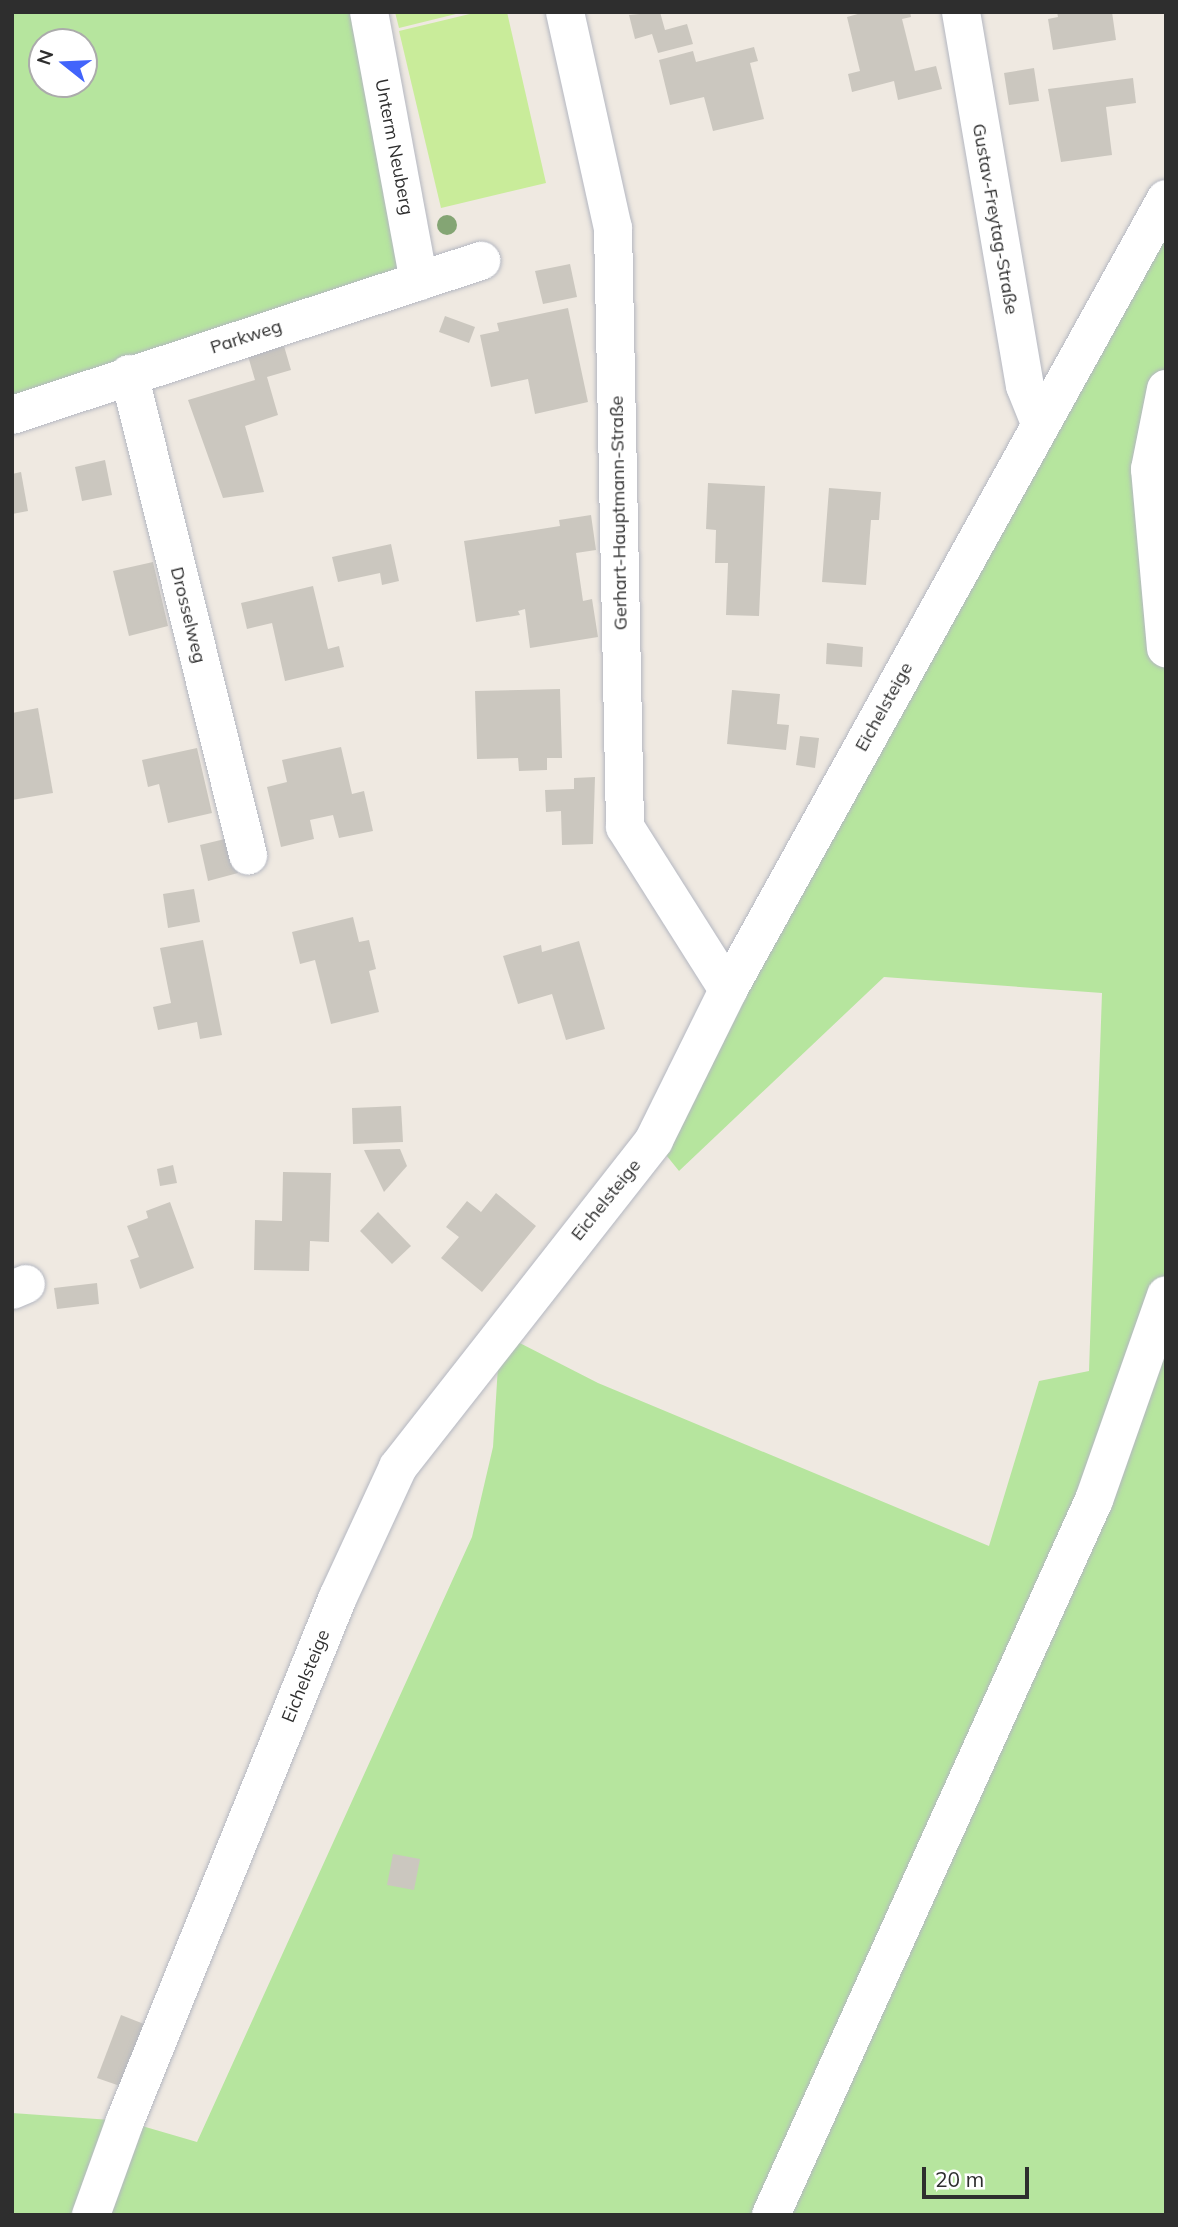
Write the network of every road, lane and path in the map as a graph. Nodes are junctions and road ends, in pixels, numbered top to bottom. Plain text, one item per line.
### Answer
1 (369, 12) edge
2 (565, 12) edge
3 (961, 12) edge
4 (1166, 199) edge
5 (481, 261) dead end
6 (419, 281) junction
7 (129, 374) junction
8 (1166, 389) edge
9 (12, 415) edge
10 (1040, 423) junction
11 (1166, 648) edge
12 (248, 856) dead end
13 (728, 990) junction
14 (1166, 1295) edge
15 (91, 2215) edge
16 (771, 2215) edge

1 - 6 street, Unterm Neuberg
2 - 13 street, Gerhart-Hauptmann-Straße
3 - 10 street, Gustav-Freytag-Straße
4 - 10 street, Eichelsteige
5 - 6 street, Parkweg
6 - 7 street, Parkweg
7 - 9 street, Parkweg
7 - 12 street, Drosselweg
8 - 11 street
10 - 13 street, Eichelsteige
13 - 15 street, Eichelsteige
14 - 16 street

